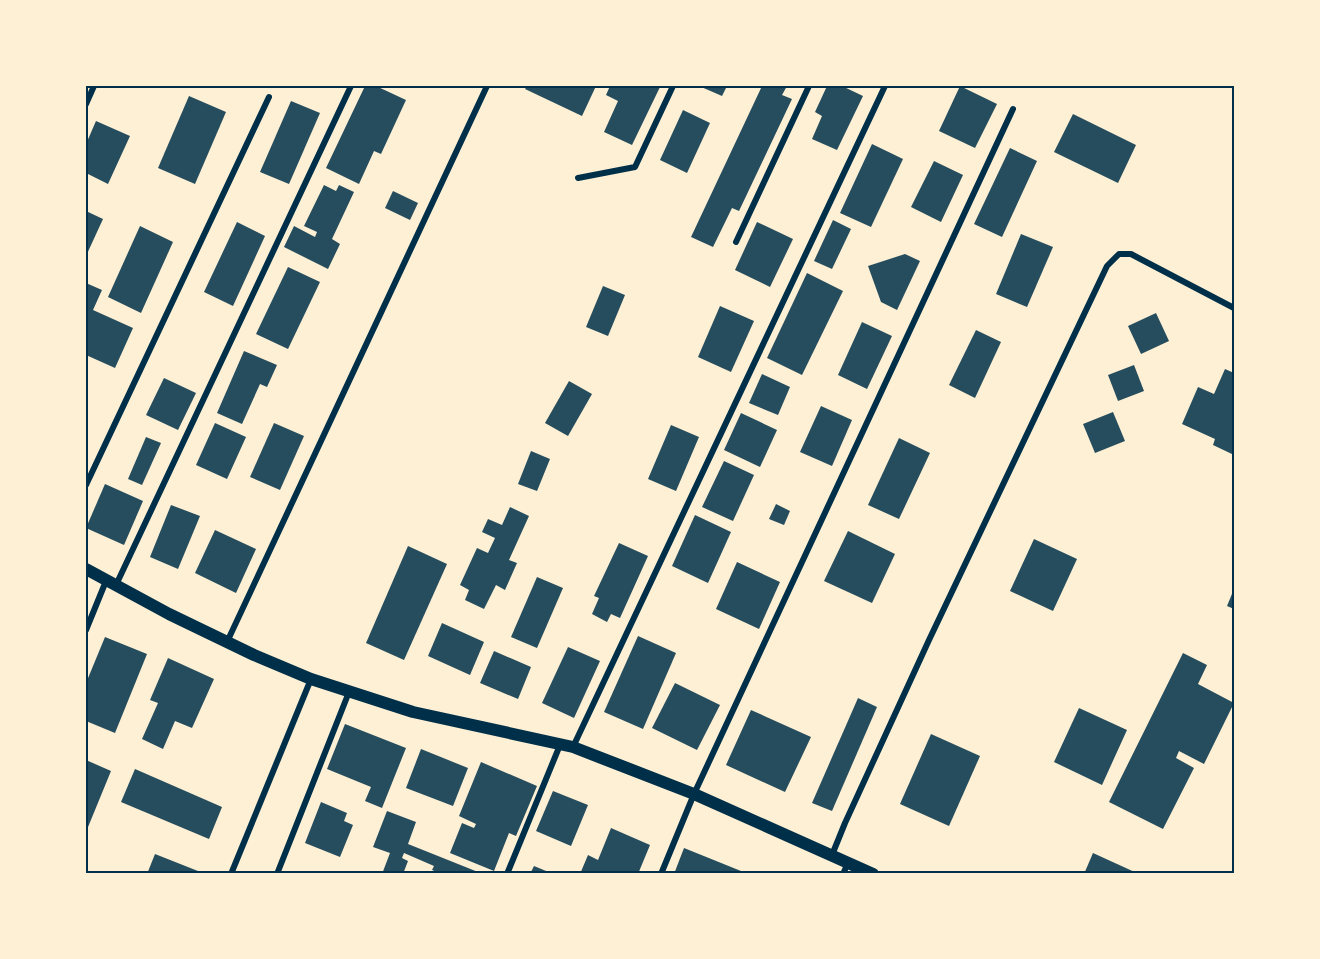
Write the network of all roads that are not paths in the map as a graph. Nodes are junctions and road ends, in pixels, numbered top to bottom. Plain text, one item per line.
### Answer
1 (94, 86) edge
2 (351, 86) edge
3 (487, 86) edge
4 (673, 86) edge
5 (809, 86) edge
6 (885, 86) edge
7 (269, 97) dead end
8 (86, 104) edge
9 (1013, 109) dead end
10 (578, 178) dead end
11 (736, 242) dead end
12 (1234, 308) edge
13 (86, 485) edge
14 (86, 568) edge
15 (111, 583) junction
16 (86, 630) edge
17 (227, 642) junction
18 (312, 680) junction
19 (349, 692) junction
20 (560, 744) junction
21 (573, 747) junction
22 (694, 794) junction
23 (832, 855) junction
24 (846, 868) edge
25 (231, 873) edge
26 (277, 873) edge
27 (507, 873) edge
28 (661, 873) edge
29 (873, 873) edge

1 - 8 street
2 - 15 street
3 - 17 street
4 - 10 street
5 - 11 street
6 - 21 street
7 - 13 street
9 - 22 street
12 - 23 street
14 - 15 main road
15 - 16 street
15 - 17 main road
17 - 18 main road
18 - 19 main road
18 - 25 street
19 - 20 main road
19 - 26 street
20 - 21 main road
20 - 27 street
21 - 22 main road
22 - 23 main road
22 - 28 street
23 - 24 main road
24 - 29 main road

